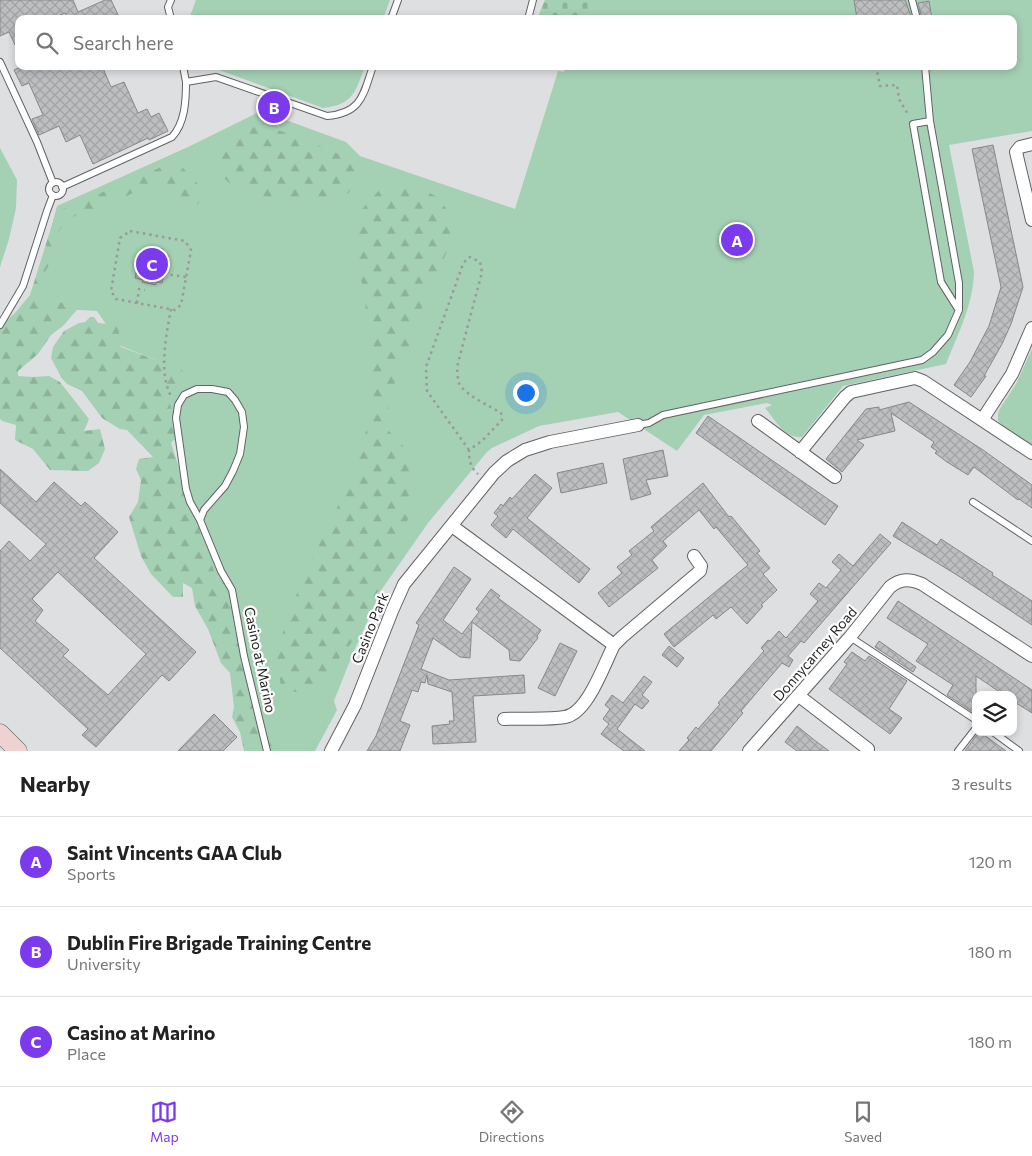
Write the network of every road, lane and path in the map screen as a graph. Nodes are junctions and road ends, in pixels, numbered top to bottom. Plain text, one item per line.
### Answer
1 (170, 0) edge
2 (398, 0) edge
3 (533, 0) edge
4 (912, 0) edge
5 (170, 15) edge
6 (392, 15) edge
7 (529, 15) edge
8 (916, 15) edge
9 (0, 62) edge
10 (184, 70) edge
11 (372, 70) edge
12 (877, 70) edge
13 (925, 70) edge
14 (186, 82) junction
15 (930, 121) junction
16 (913, 124) junction
17 (1032, 144) edge
18 (53, 183) junction
19 (62, 187) junction
20 (53, 195) junction
21 (1032, 220) edge
22 (164, 274) dead end
23 (186, 277) junction
24 (145, 290) dead end
25 (137, 303) junction
26 (171, 309) junction
27 (959, 310) junction
28 (0, 325) edge
29 (1032, 328) edge
30 (178, 405) junction
31 (982, 420) junction
32 (758, 421) dead end
33 (638, 425) joint
34 (469, 450) junction
35 (800, 452) junction
36 (1032, 453) edge
37 (835, 478) dead end
38 (487, 481) junction
39 (973, 502) dead end
40 (200, 520) junction
41 (452, 526) junction
42 (1032, 542) edge
43 (694, 556) dead end
44 (850, 637) junction
45 (614, 646) junction
46 (1032, 656) edge
47 (799, 696) junction
48 (972, 717) edge
49 (504, 718) dead end
50 (0, 733) edge
51 (972, 733) edge
52 (998, 736) edge
53 (868, 749) dead end
54 (18, 751) edge
55 (268, 751) edge
56 (331, 751) edge
57 (749, 751) edge
58 (958, 751) edge
59 (1019, 751) edge

1 - 5 lane
2 - 6 lane
3 - 7 lane
4 - 8 lane
9 - 18 lane
10 - 14 lane
11 - 14 lane
12 - 16 path
13 - 15 lane
14 - 19 lane
15 - 16 lane
15 - 27 lane
16 - 27 lane
17 - 21 street
18 - 19 lane
18 - 20 lane
19 - 20 lane
20 - 28 lane
22 - 23 path
23 - 25 path
23 - 26 path
24 - 25 path
25 - 26 path
26 - 30 path
27 - 33 lane
29 - 31 street
30 - 40 lane, Casino at Marino
30 - 40 lane
31 - 35 street
31 - 36 street
32 - 35 street
33 - 38 street, Casino Park
34 - 34 path
34 - 38 path
35 - 37 street
38 - 41 street, Casino Park
39 - 42 lane
40 - 55 lane, Casino at Marino
41 - 45 street
41 - 56 street, Casino Park
43 - 45 street
44 - 46 street, Donnycarney Road
44 - 47 street, Donnycarney Road
44 - 48 lane
45 - 49 street
47 - 53 street
47 - 57 street, Donnycarney Road
50 - 54 main road
51 - 58 lane
52 - 59 lane

